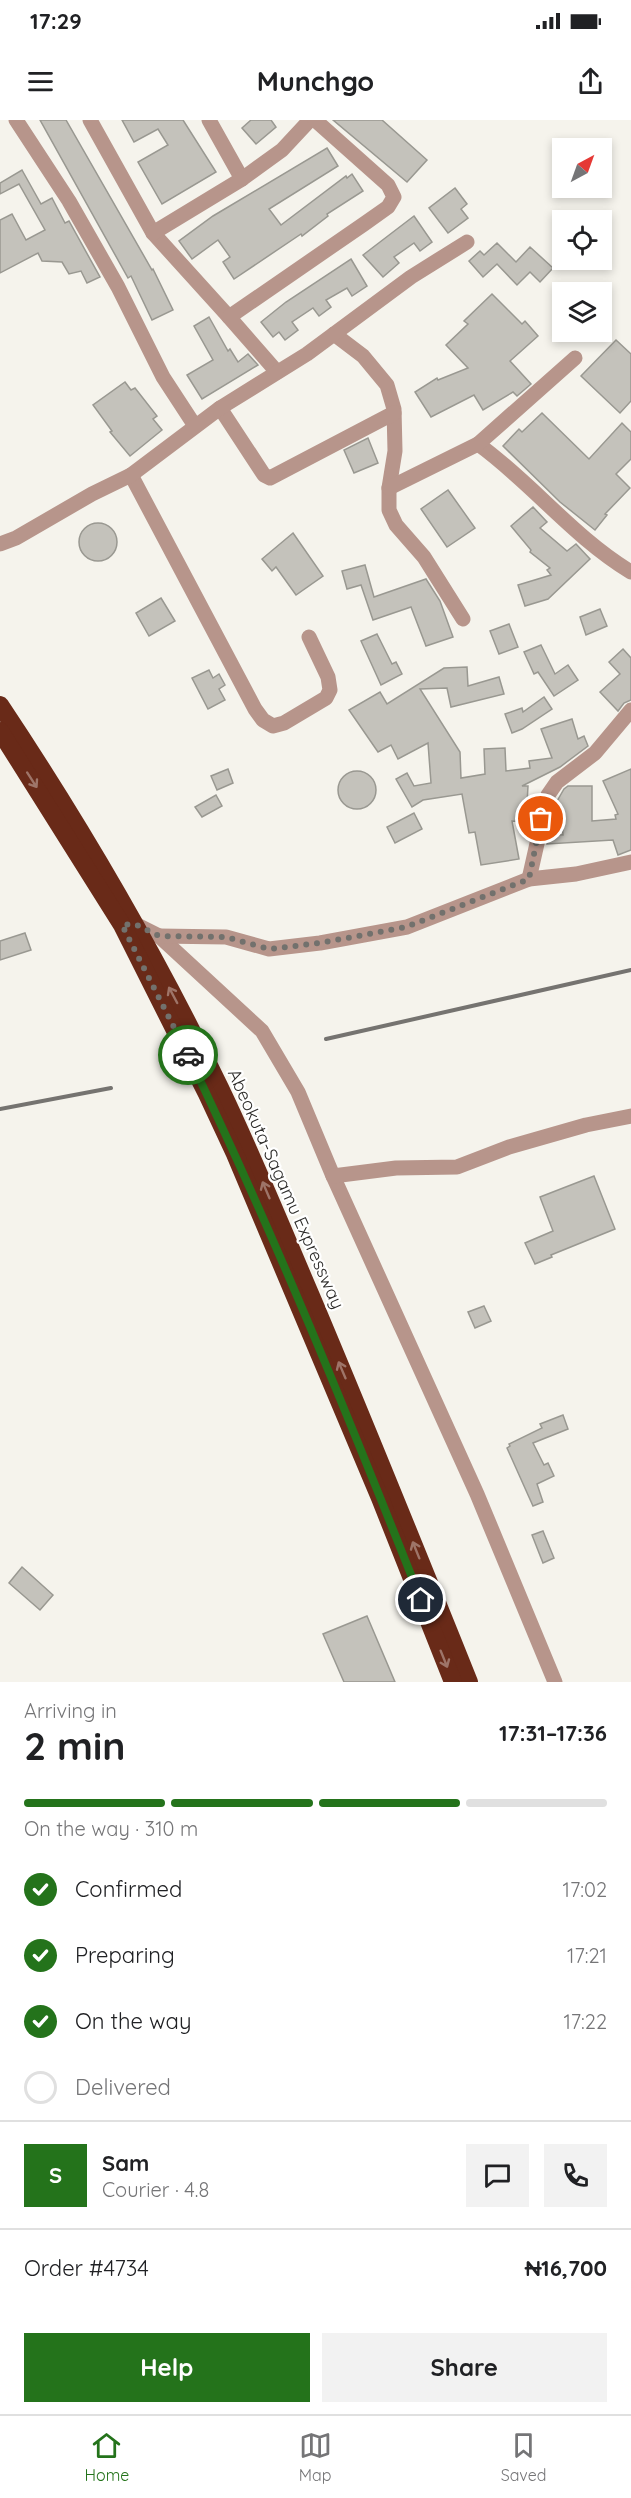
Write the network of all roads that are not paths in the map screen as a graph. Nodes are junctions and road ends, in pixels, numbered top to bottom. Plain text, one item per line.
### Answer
1 (16, 120) edge
2 (90, 120) edge
3 (209, 120) edge
4 (310, 120) edge
5 (315, 120) edge
6 (242, 179) junction
7 (153, 233) junction
8 (467, 242) dead end
9 (229, 317) junction
10 (334, 334) junction
11 (575, 358) dead end
12 (278, 372) junction
13 (220, 408) junction
14 (394, 413) junction
15 (195, 426) junction
16 (478, 444) junction
17 (131, 475) junction
18 (389, 488) junction
19 (0, 544) edge
20 (631, 572) edge
21 (464, 619) dead end
22 (309, 637) dead end
23 (0, 705) edge
24 (631, 710) edge
25 (0, 731) edge
26 (631, 862) edge
27 (529, 879) junction
28 (128, 925) junction
29 (159, 936) junction
30 (631, 1116) edge
31 (333, 1176) junction
32 (453, 1682) edge
33 (469, 1682) edge
34 (555, 1682) edge

1 - 15 street
2 - 7 street
3 - 6 street
4 - 6 street
5 - 9 street
6 - 7 street
7 - 9 street
8 - 10 street
9 - 12 street
10 - 12 street
10 - 14 street
11 - 16 street
12 - 13 street
13 - 14 street
13 - 15 street
14 - 18 street
15 - 17 street
16 - 18 street
16 - 20 street
17 - 19 street
17 - 22 street
18 - 21 street
23 - 28 highway, Abeokuta-Sagamu Expressway
24 - 27 street
25 -> 28 highway, Abeokuta-Sagamu Expressway
26 - 27 street
27 - 29 street
28 - 29 street
28 -> 32 highway, Abeokuta-Sagamu Expressway
33 -> 28 highway, Abeokuta-Sagamu Expressway
29 - 31 street
30 - 31 street
31 - 34 street

